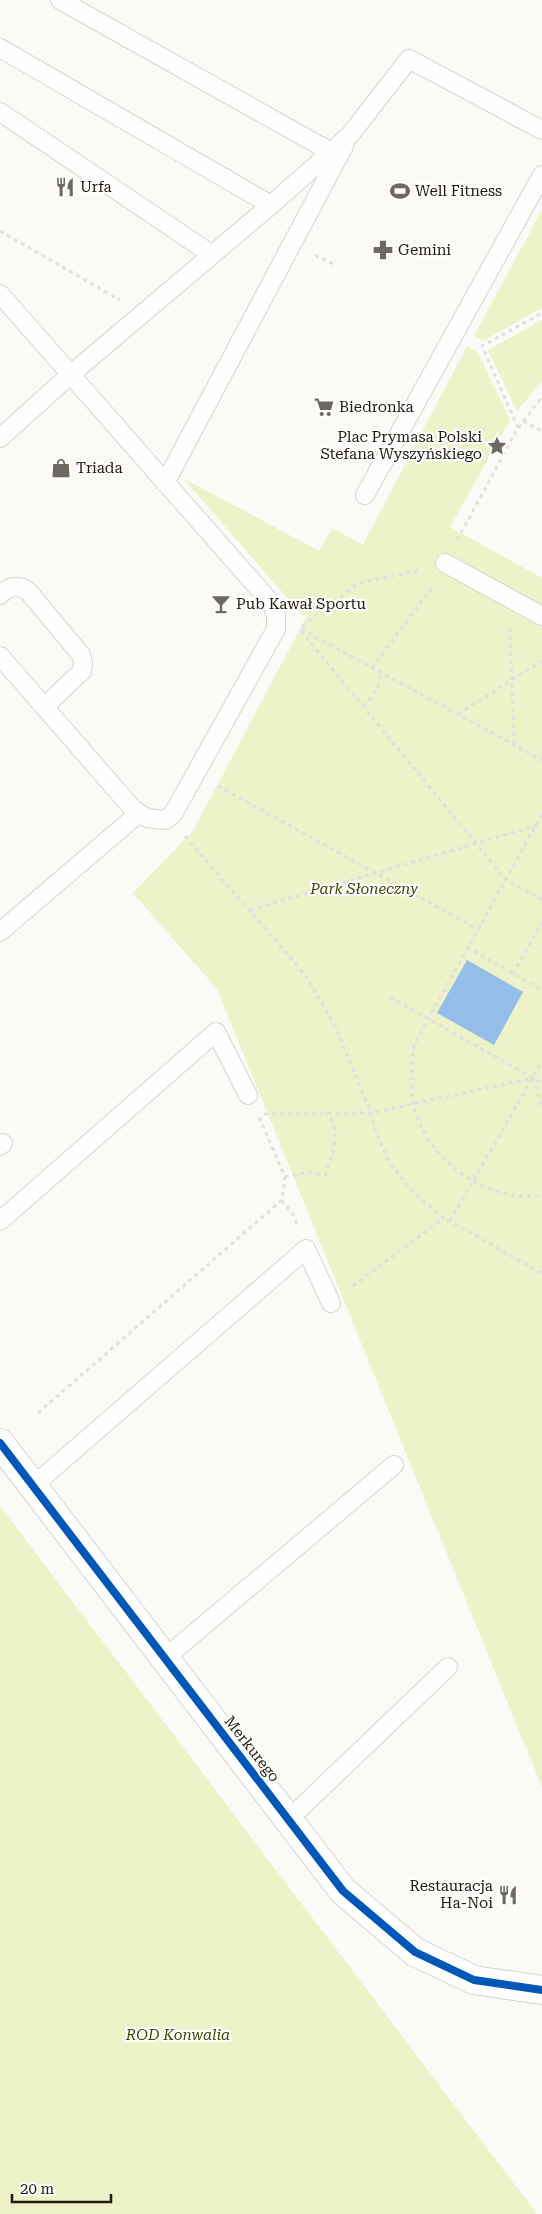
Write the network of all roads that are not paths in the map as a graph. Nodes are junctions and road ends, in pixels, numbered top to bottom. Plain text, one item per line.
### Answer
1 (60, 0) edge
2 (0, 48) edge
3 (0, 112) edge
4 (542, 130) edge
5 (350, 135) junction
6 (331, 152) junction
7 (542, 175) edge
8 (271, 205) junction
9 (211, 254) junction
10 (0, 294) edge
11 (70, 375) junction
12 (0, 438) edge
13 (164, 483) junction
14 (365, 495) dead end
15 (445, 563) road end
16 (0, 595) edge
17 (542, 616) edge
18 (0, 656) edge
19 (44, 707) junction
20 (138, 814) junction
21 (0, 932) edge
22 (248, 1095) dead end
23 (0, 1221) edge
24 (331, 1303) road end
25 (0, 1442) edge
26 (394, 1465) dead end
27 (34, 1485) junction
28 (165, 1658) junction
29 (448, 1667) dead end
30 (289, 1819) junction
31 (542, 1990) edge

1 - 6 lane
2 - 8 lane
3 - 9 lane
4 - 5 lane
5 - 6 lane
5 - 13 lane
6 - 8 lane
7 - 14 lane
8 - 9 lane
9 - 11 lane
10 - 11 lane
11 - 12 lane
11 - 13 lane
13 - 20 lane
15 - 17 lane
16 - 19 lane
18 - 19 lane
19 - 20 lane
20 - 21 lane
22 - 23 lane
24 - 27 lane
25 - 27 street, Merkurego
26 - 28 lane
27 - 28 street, Merkurego
28 - 30 street, Merkurego
29 - 30 lane
30 - 31 street, Merkurego

